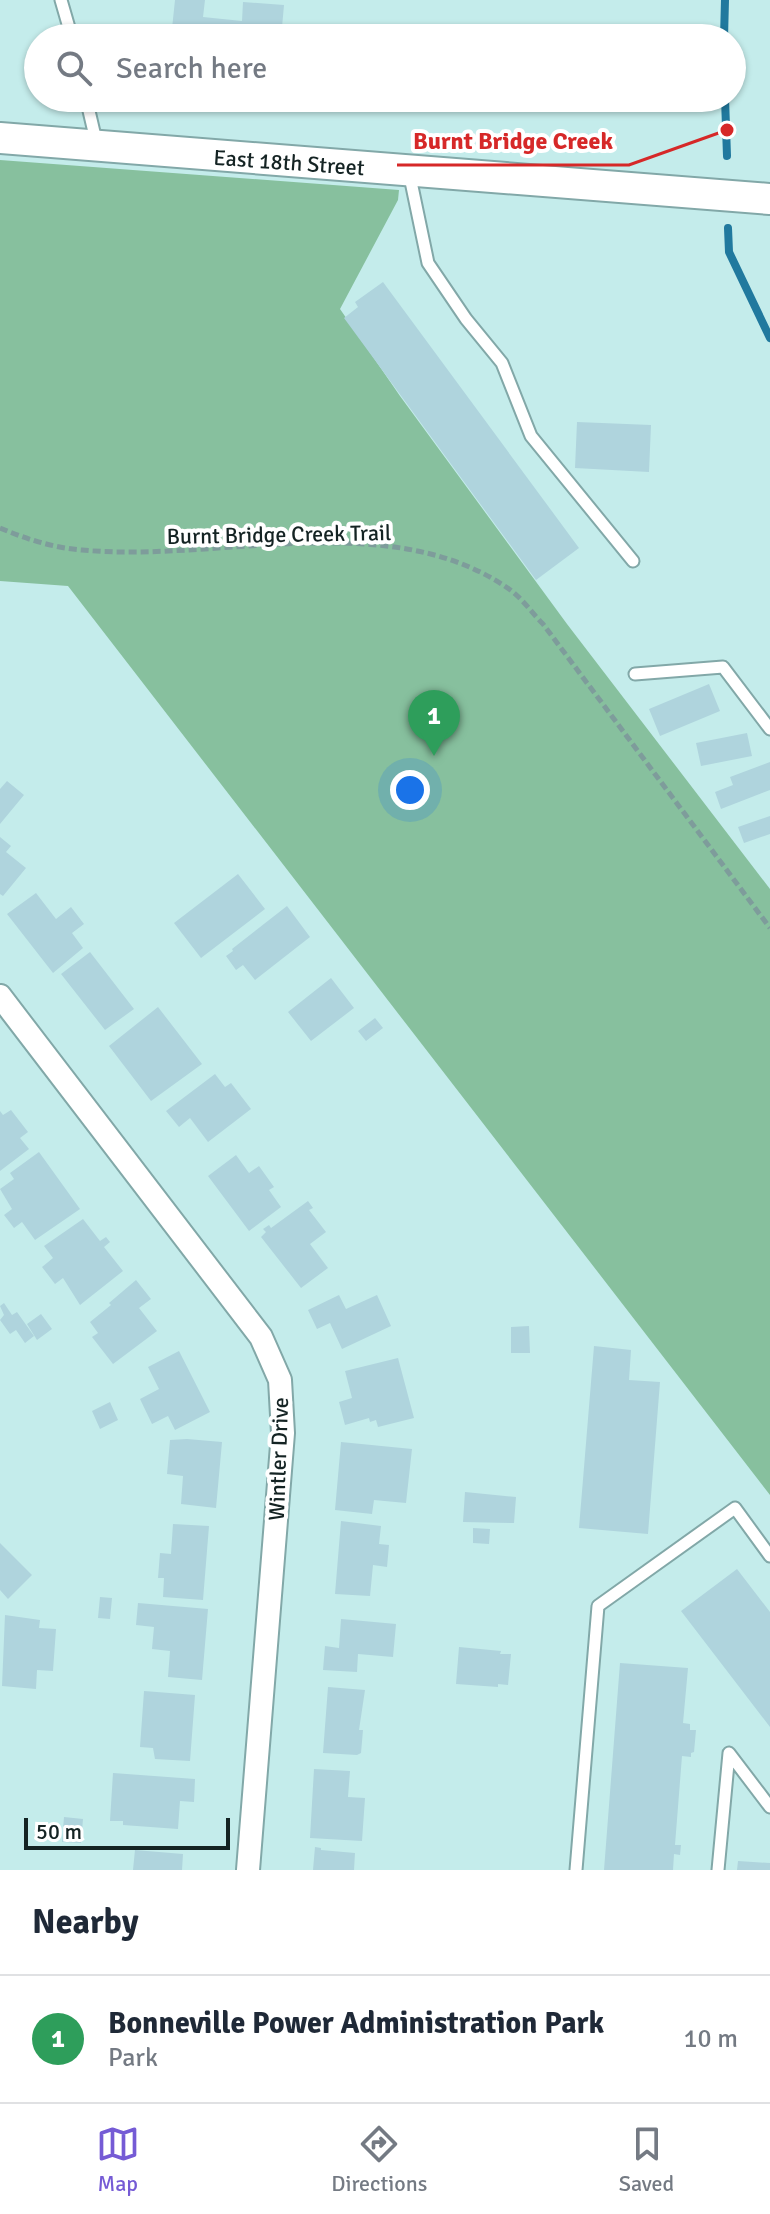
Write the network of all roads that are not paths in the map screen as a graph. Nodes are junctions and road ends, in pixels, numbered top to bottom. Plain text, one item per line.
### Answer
1 (61, 0) edge
2 (68, 24) edge
3 (89, 112) edge
4 (0, 138) edge
5 (97, 146) junction
6 (408, 171) junction
7 (770, 199) edge
8 (633, 561) dead end
9 (635, 674) dead end
10 (770, 729) edge
11 (0, 996) edge
12 (770, 1556) edge
13 (770, 1807) edge
14 (248, 1870) edge
15 (576, 1870) edge
16 (718, 1870) edge

1 - 2 lane
3 - 5 lane
4 - 5 street, East 18th Street
5 - 6 street, East 18th Street
6 - 7 street, East 18th Street
6 - 8 lane
9 - 10 lane
11 - 14 street, Wintler Drive
12 - 15 lane
13 - 16 lane

